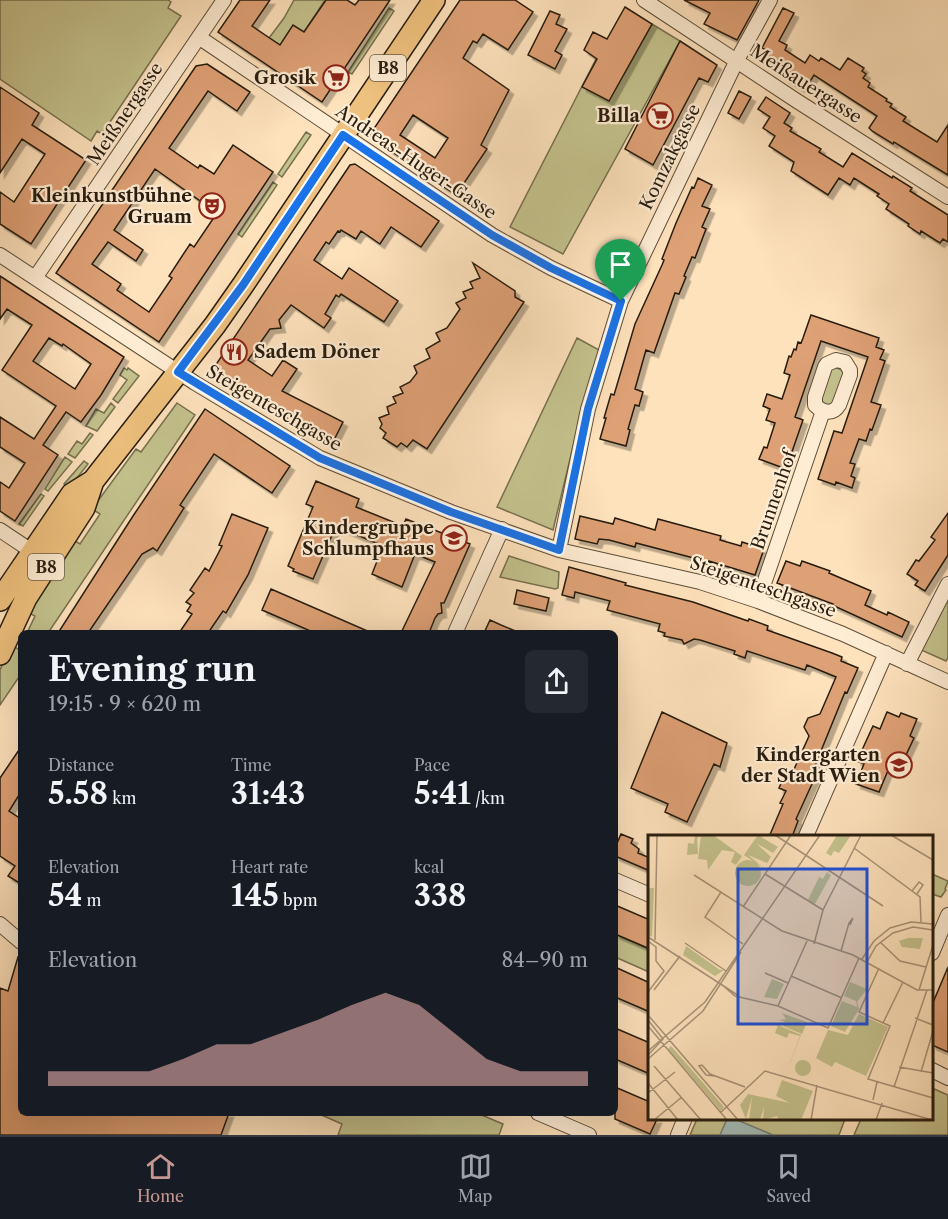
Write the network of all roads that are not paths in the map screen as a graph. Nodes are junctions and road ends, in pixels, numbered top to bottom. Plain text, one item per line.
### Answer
1 (224, 0) edge
2 (434, 0) edge
3 (644, 0) edge
4 (770, 0) edge
5 (200, 38) junction
6 (737, 60) junction
7 (343, 135) junction
8 (948, 196) edge
9 (0, 255) edge
10 (35, 278) junction
11 (621, 301) junction
12 (178, 372) junction
13 (823, 411) dead end
14 (93, 481) junction
15 (502, 529) junction
16 (0, 530) edge
17 (559, 550) junction
18 (33, 552) junction
19 (948, 584) edge
20 (0, 600) edge
21 (758, 601) junction
22 (456, 630) edge
23 (886, 653) junction
24 (0, 654) edge
25 (907, 664) junction
26 (947, 678) edge
27 (807, 835) edge
28 (618, 881) edge
29 (648, 894) edge
30 (948, 915) edge
31 (0, 924) edge
32 (0, 939) edge
33 (18, 941) edge
34 (18, 943) edge
35 (933, 951) edge
36 (933, 1070) edge
37 (948, 1077) edge
38 (545, 1116) edge
39 (685, 1120) edge
40 (589, 1135) edge
41 (678, 1135) edge

1 - 5 street, Meißnergasse
2 - 7 main road, B8
3 - 6 street, Meißauergasse
4 - 6 street, Komzakgasse
5 - 7 street, Andreas-Huger-Gasse
5 - 10 street, Meißnergasse
6 - 8 street, Meißauergasse
6 - 11 street, Komzakgasse
7 - 11 street, Andreas-Huger-Gasse
7 - 12 main road, B8
9 - 10 street, Steigenteschgasse
10 - 12 street, Steigenteschgasse
11 - 17 street, Komzakgasse
12 - 14 main road, B8
12 - 15 street, Steigenteschgasse
13 - 21 street, Brunnenhof
14 - 18 main road, B8
14 - 24 main road, B8
15 - 17 street, Steigenteschgasse
15 - 22 street
16 - 18 street
17 - 21 street, Steigenteschgasse
18 - 20 main road, B8
19 - 25 street
21 - 23 street, Steigenteschgasse
23 - 25 street, Steigenteschgasse
23 - 27 street
25 - 26 street, Steigenteschgasse
28 - 29 street
30 - 35 street
31 - 33 street
32 - 34 street
36 - 37 street
38 - 40 street
39 - 41 street

